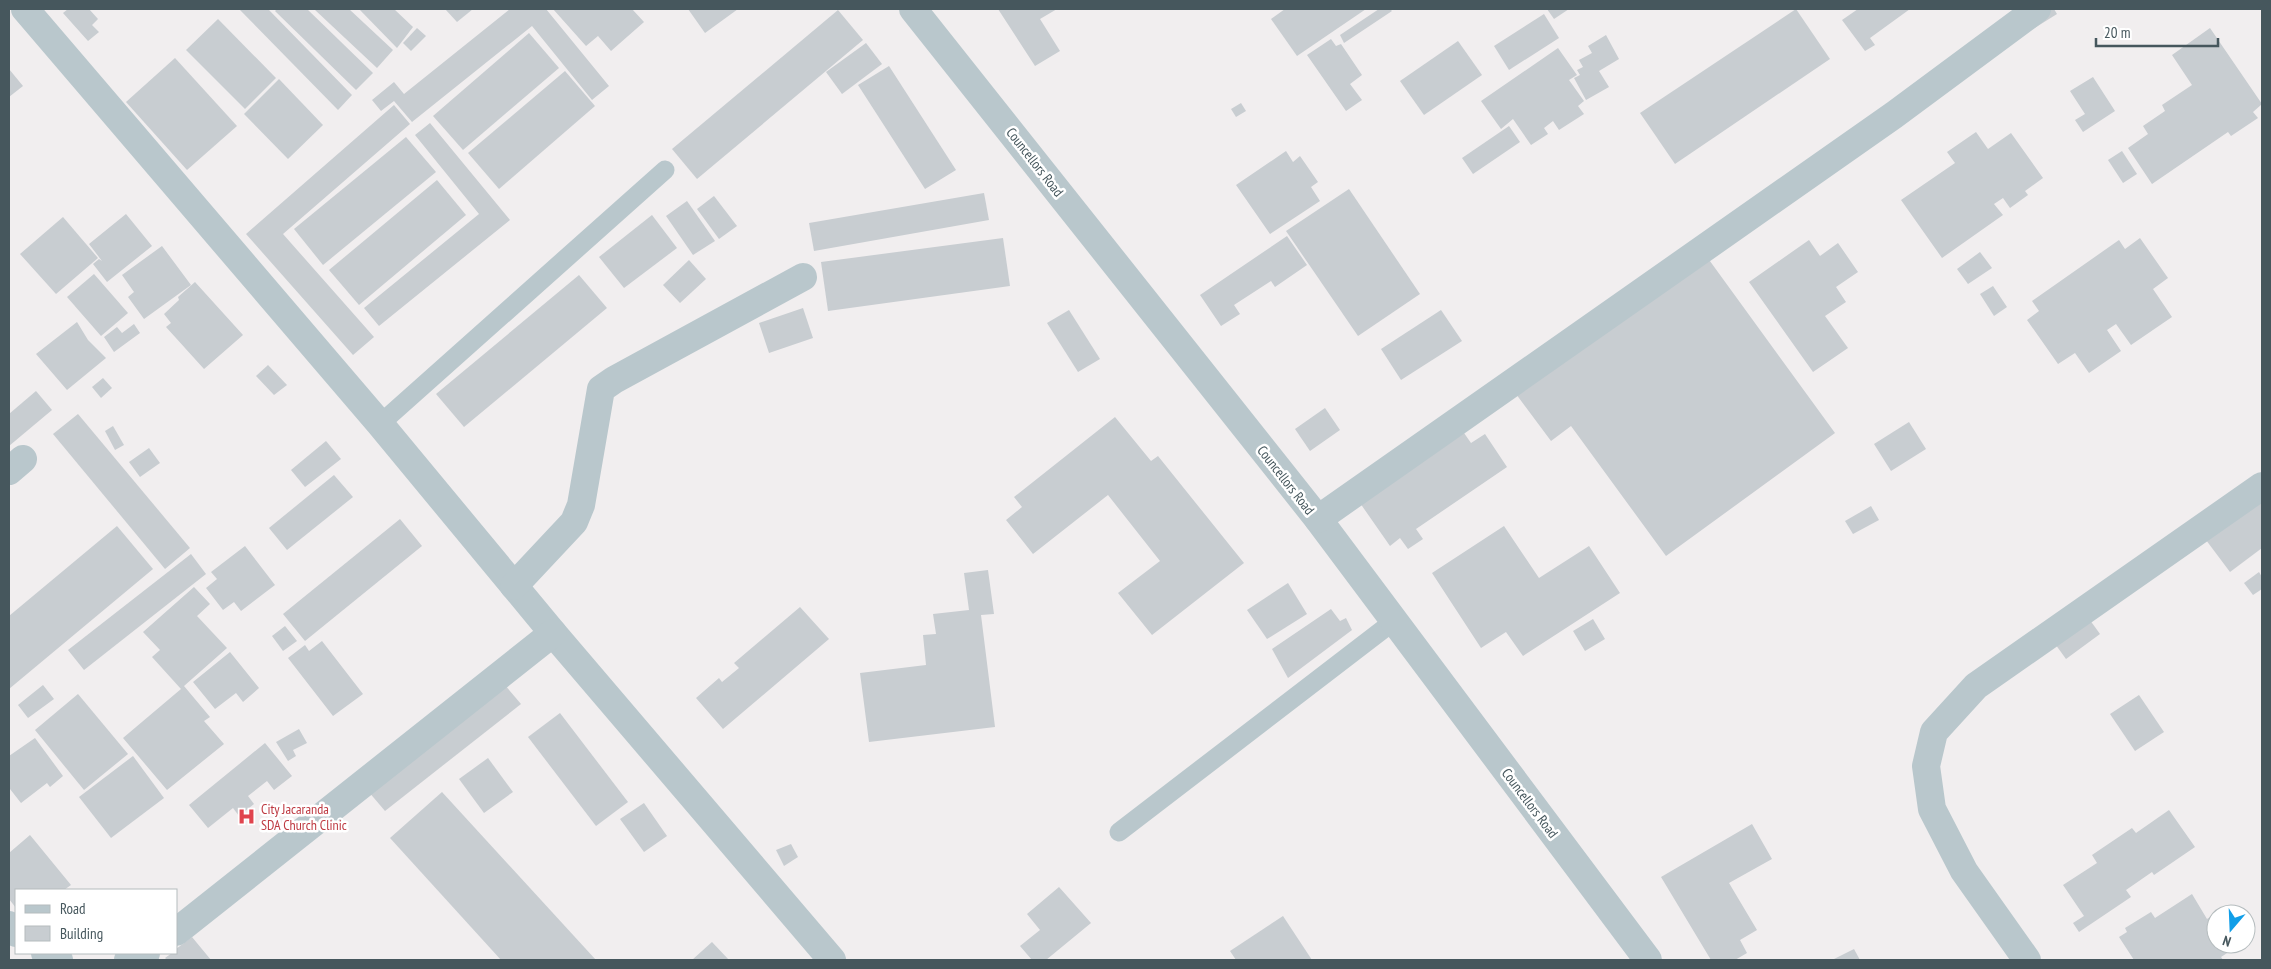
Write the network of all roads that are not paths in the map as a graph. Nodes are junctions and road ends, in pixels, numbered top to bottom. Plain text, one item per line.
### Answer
1 (25, 9) edge
2 (913, 9) edge
3 (2037, 9) edge
4 (665, 170) dead end
5 (803, 277) dead end
6 (380, 424) junction
7 (2262, 486) edge
8 (1318, 519) junction
9 (514, 586) junction
10 (1394, 621) junction
11 (553, 633) junction
12 (1119, 832) dead end
13 (178, 930) edge
14 (47, 954) edge
15 (143, 954) edge
16 (60, 960) edge
17 (128, 960) edge
18 (832, 960) edge
19 (1648, 960) edge
20 (2027, 960) edge

1 - 6 street
2 - 8 street, Councellors Road
3 - 8 street
4 - 6 lane
5 - 9 street
6 - 9 street
7 - 20 street
8 - 10 street, Councellors Road
9 - 11 street
10 - 12 lane
10 - 19 street, Councellors Road
11 - 13 street
11 - 18 street
14 - 16 street
15 - 17 street

